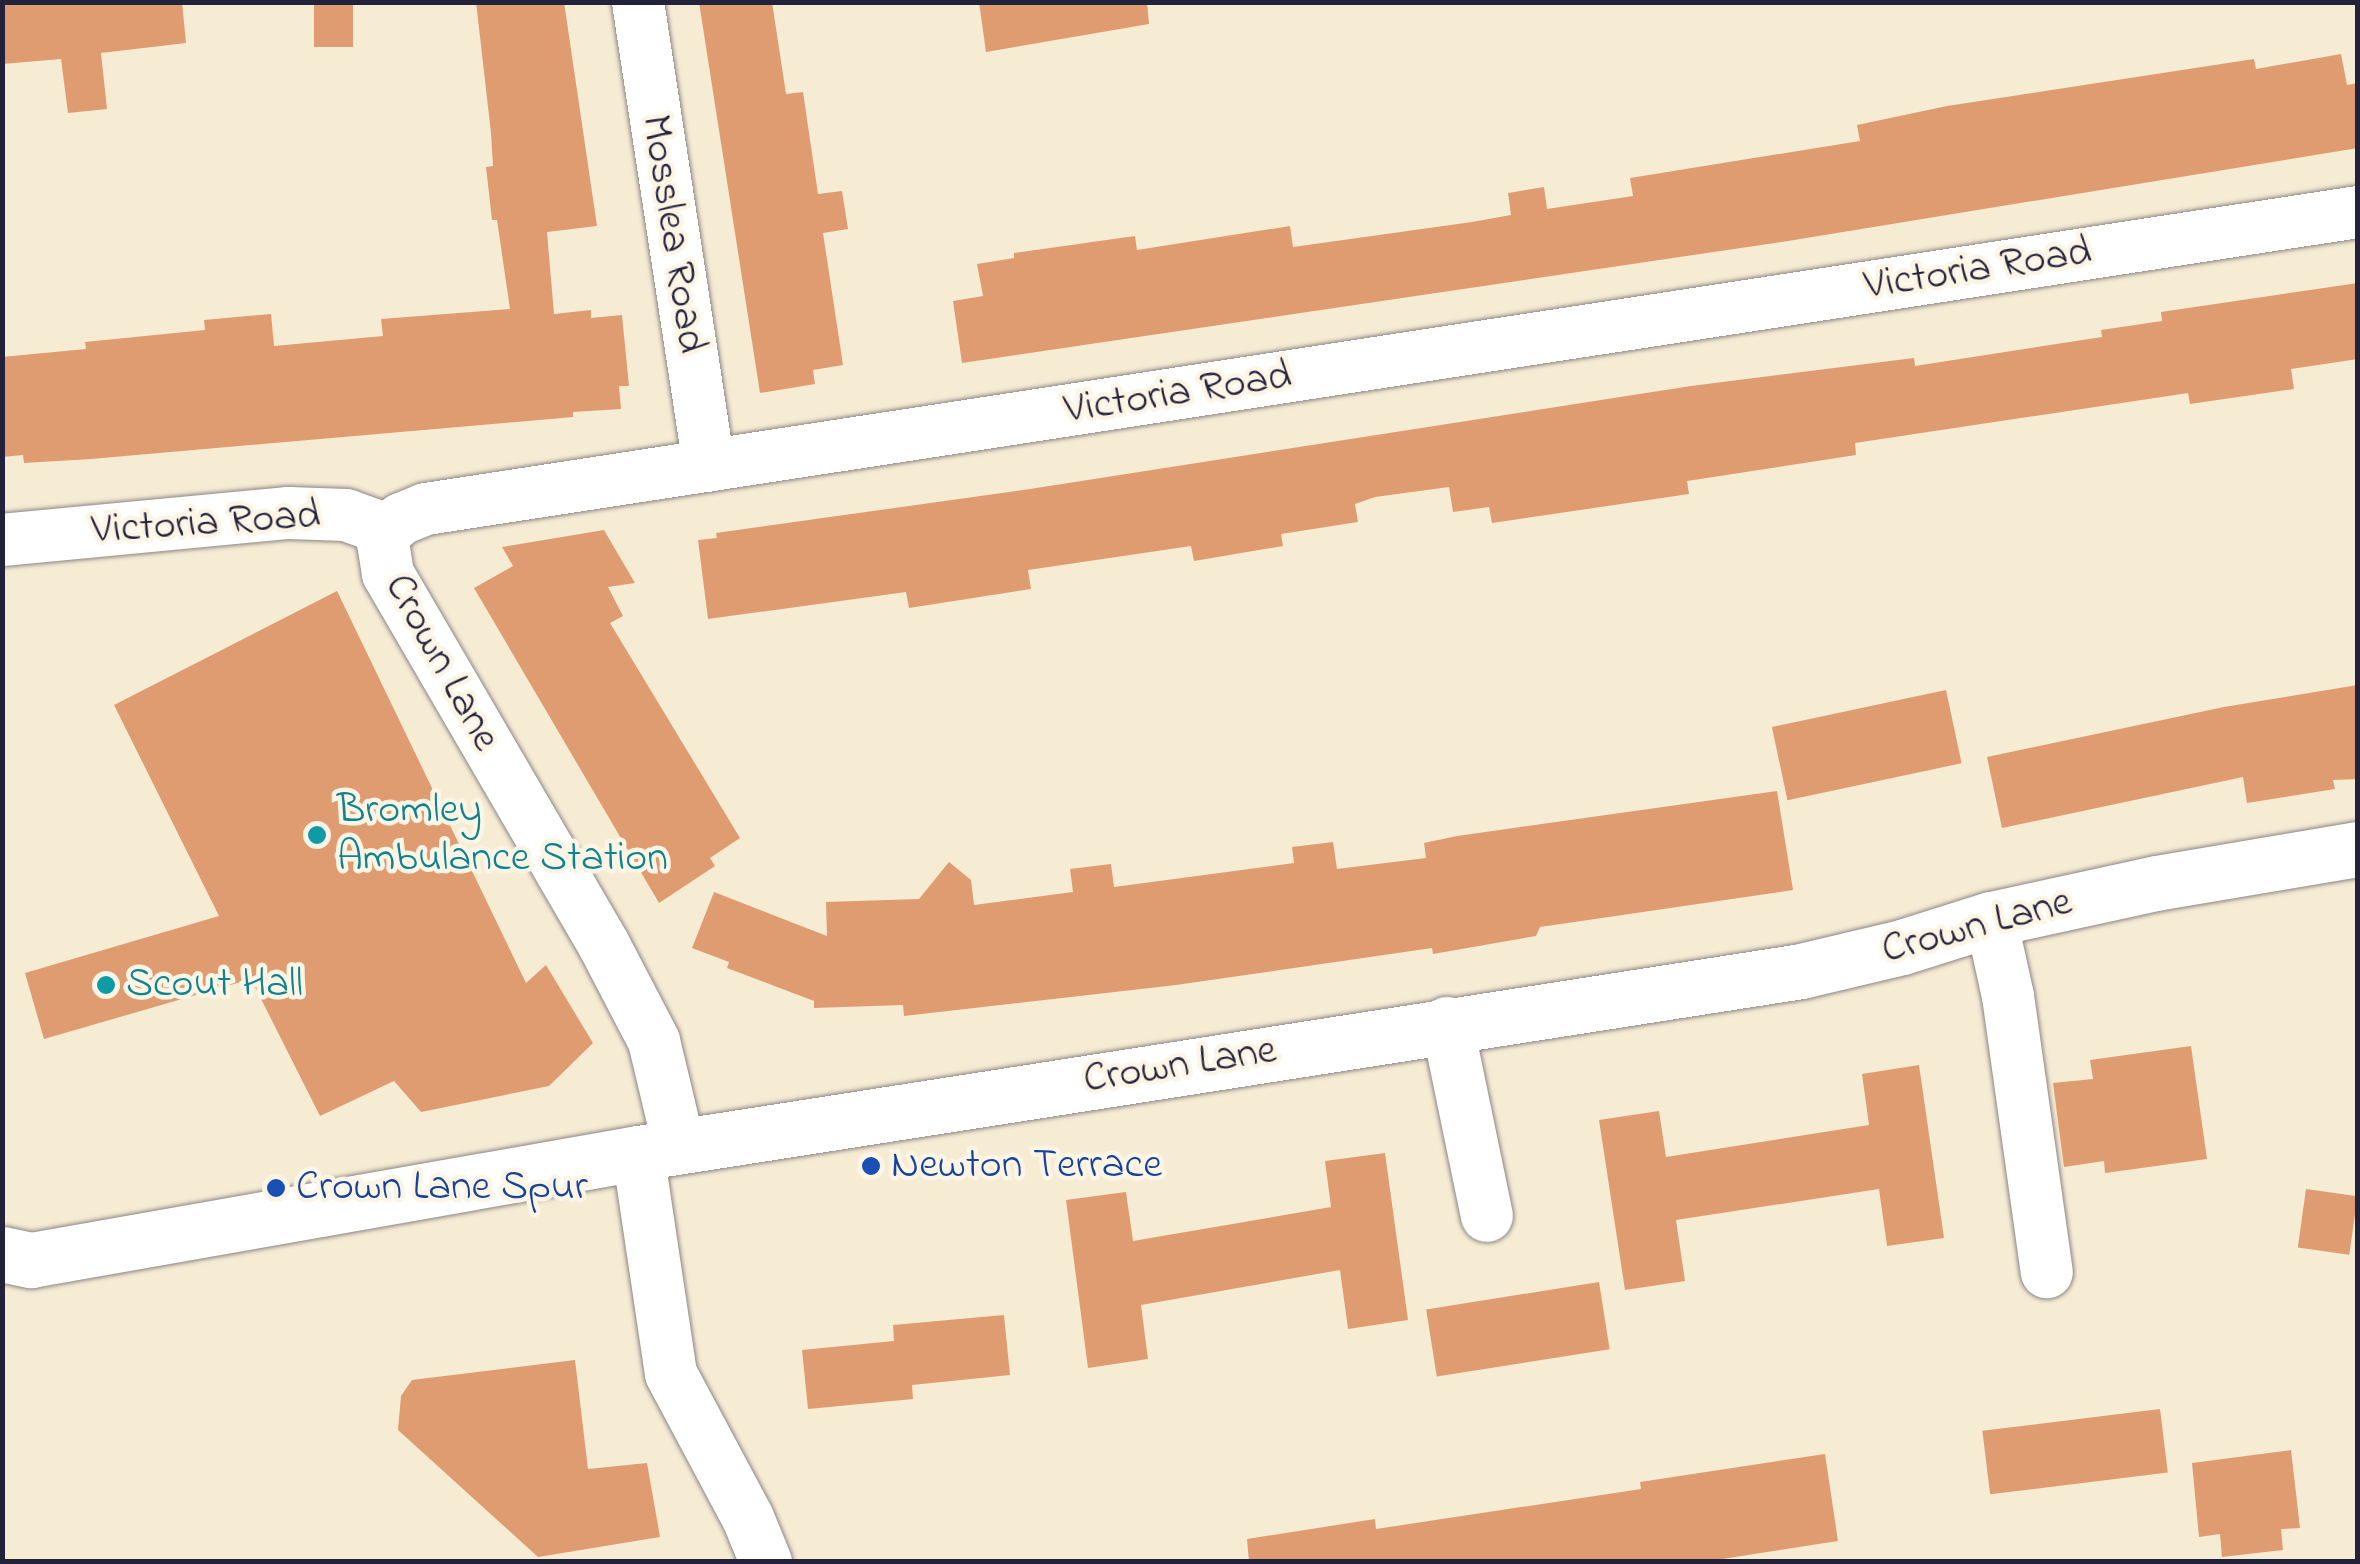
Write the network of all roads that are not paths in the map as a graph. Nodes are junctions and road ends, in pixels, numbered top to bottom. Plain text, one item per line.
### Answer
1 (638, 2) edge
2 (2358, 212) edge
3 (709, 466) junction
4 (388, 530) junction
5 (2, 540) edge
6 (2358, 849) edge
7 (1991, 919) junction
8 (1446, 1023) junction
9 (658, 1150) junction
10 (1487, 1216) dead end
11 (12, 1270) edge
12 (2047, 1272) dead end
13 (766, 1562) edge

1 - 3 street, Mosslea Road
2 - 3 street, Victoria Road
3 - 4 street, Victoria Road
4 - 5 street, Victoria Road
4 - 9 street, Crown Lane
6 - 7 street, Crown Lane
7 - 8 street, Crown Lane
7 - 12 street
8 - 9 street, Crown Lane
8 - 10 street
9 - 11 street
9 - 13 street

